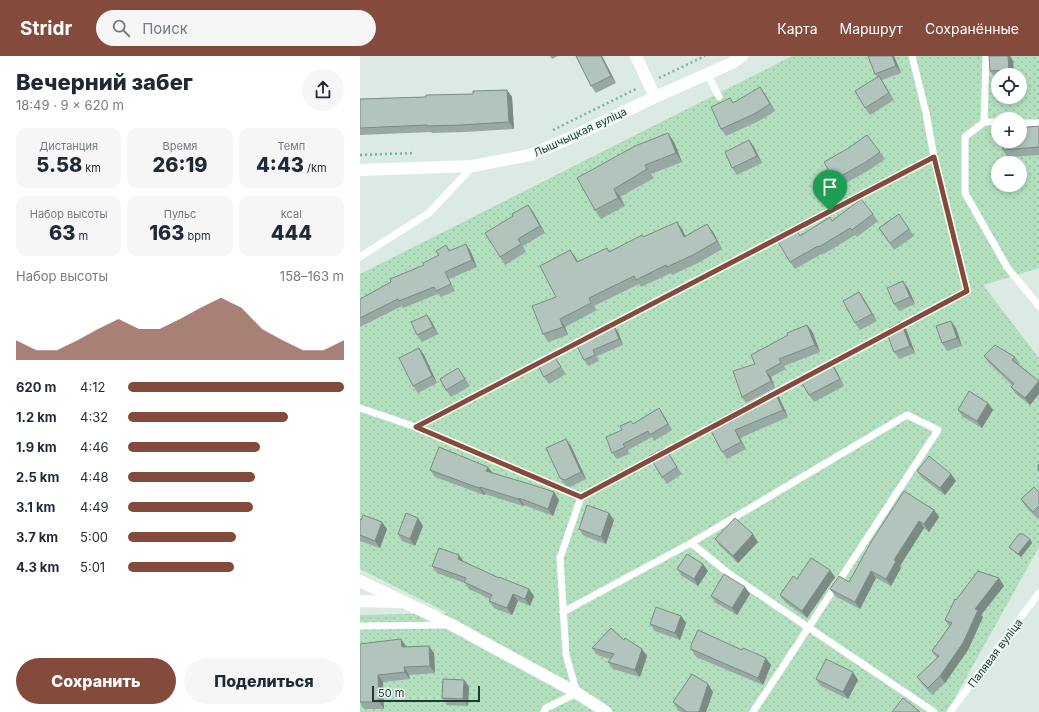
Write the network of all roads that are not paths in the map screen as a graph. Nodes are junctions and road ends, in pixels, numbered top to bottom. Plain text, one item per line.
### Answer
1 (636, 56) edge
2 (742, 56) edge
3 (912, 56) edge
4 (986, 56) edge
5 (707, 74) junction
6 (655, 96) junction
7 (719, 97) dead end
8 (984, 122) junction
9 (991, 122) edge
10 (1027, 122) edge
11 (1039, 123) edge
12 (934, 157) junction
13 (473, 166) junction
14 (360, 170) edge
15 (360, 258) edge
16 (1039, 306) edge
17 (820, 370) edge
18 (813, 373) edge
19 (763, 400) edge
20 (360, 408) edge
21 (721, 422) edge
22 (416, 427) junction
23 (581, 497) junction
24 (691, 543) junction
25 (360, 581) edge
26 (1039, 593) edge
27 (360, 601) edge
28 (404, 602) junction
29 (563, 612) junction
30 (360, 626) edge
31 (452, 626) junction
32 (808, 627) junction
33 (578, 693) junction
34 (544, 712) edge
35 (606, 712) edge
36 (753, 712) edge
37 (934, 712) edge
38 (950, 712) edge

1 - 6 street
2 - 5 street, Лышчыцкая вуліца
3 - 12 lane
4 - 8 lane
5 - 6 street, Лышчыцкая вуліца
5 - 7 lane
6 - 13 street, Лышчыцкая вуліца
8 - 9 lane
8 - 16 lane
10 - 11 lane
12 - 17 lane
12 - 22 lane
13 - 14 street, Лышчыцкая вуліца
13 - 15 lane
18 - 19 lane
20 - 22 lane
21 - 23 lane
22 - 23 lane
23 - 29 lane
24 - 29 lane
24 - 32 lane
24 - 32 lane
25 - 28 street
26 - 38 lane, Палявая вуліца
27 - 28 street
28 - 31 street
29 - 33 lane
30 - 31 lane
31 - 33 street
32 - 36 lane
32 - 37 lane
33 - 34 lane
33 - 35 street

